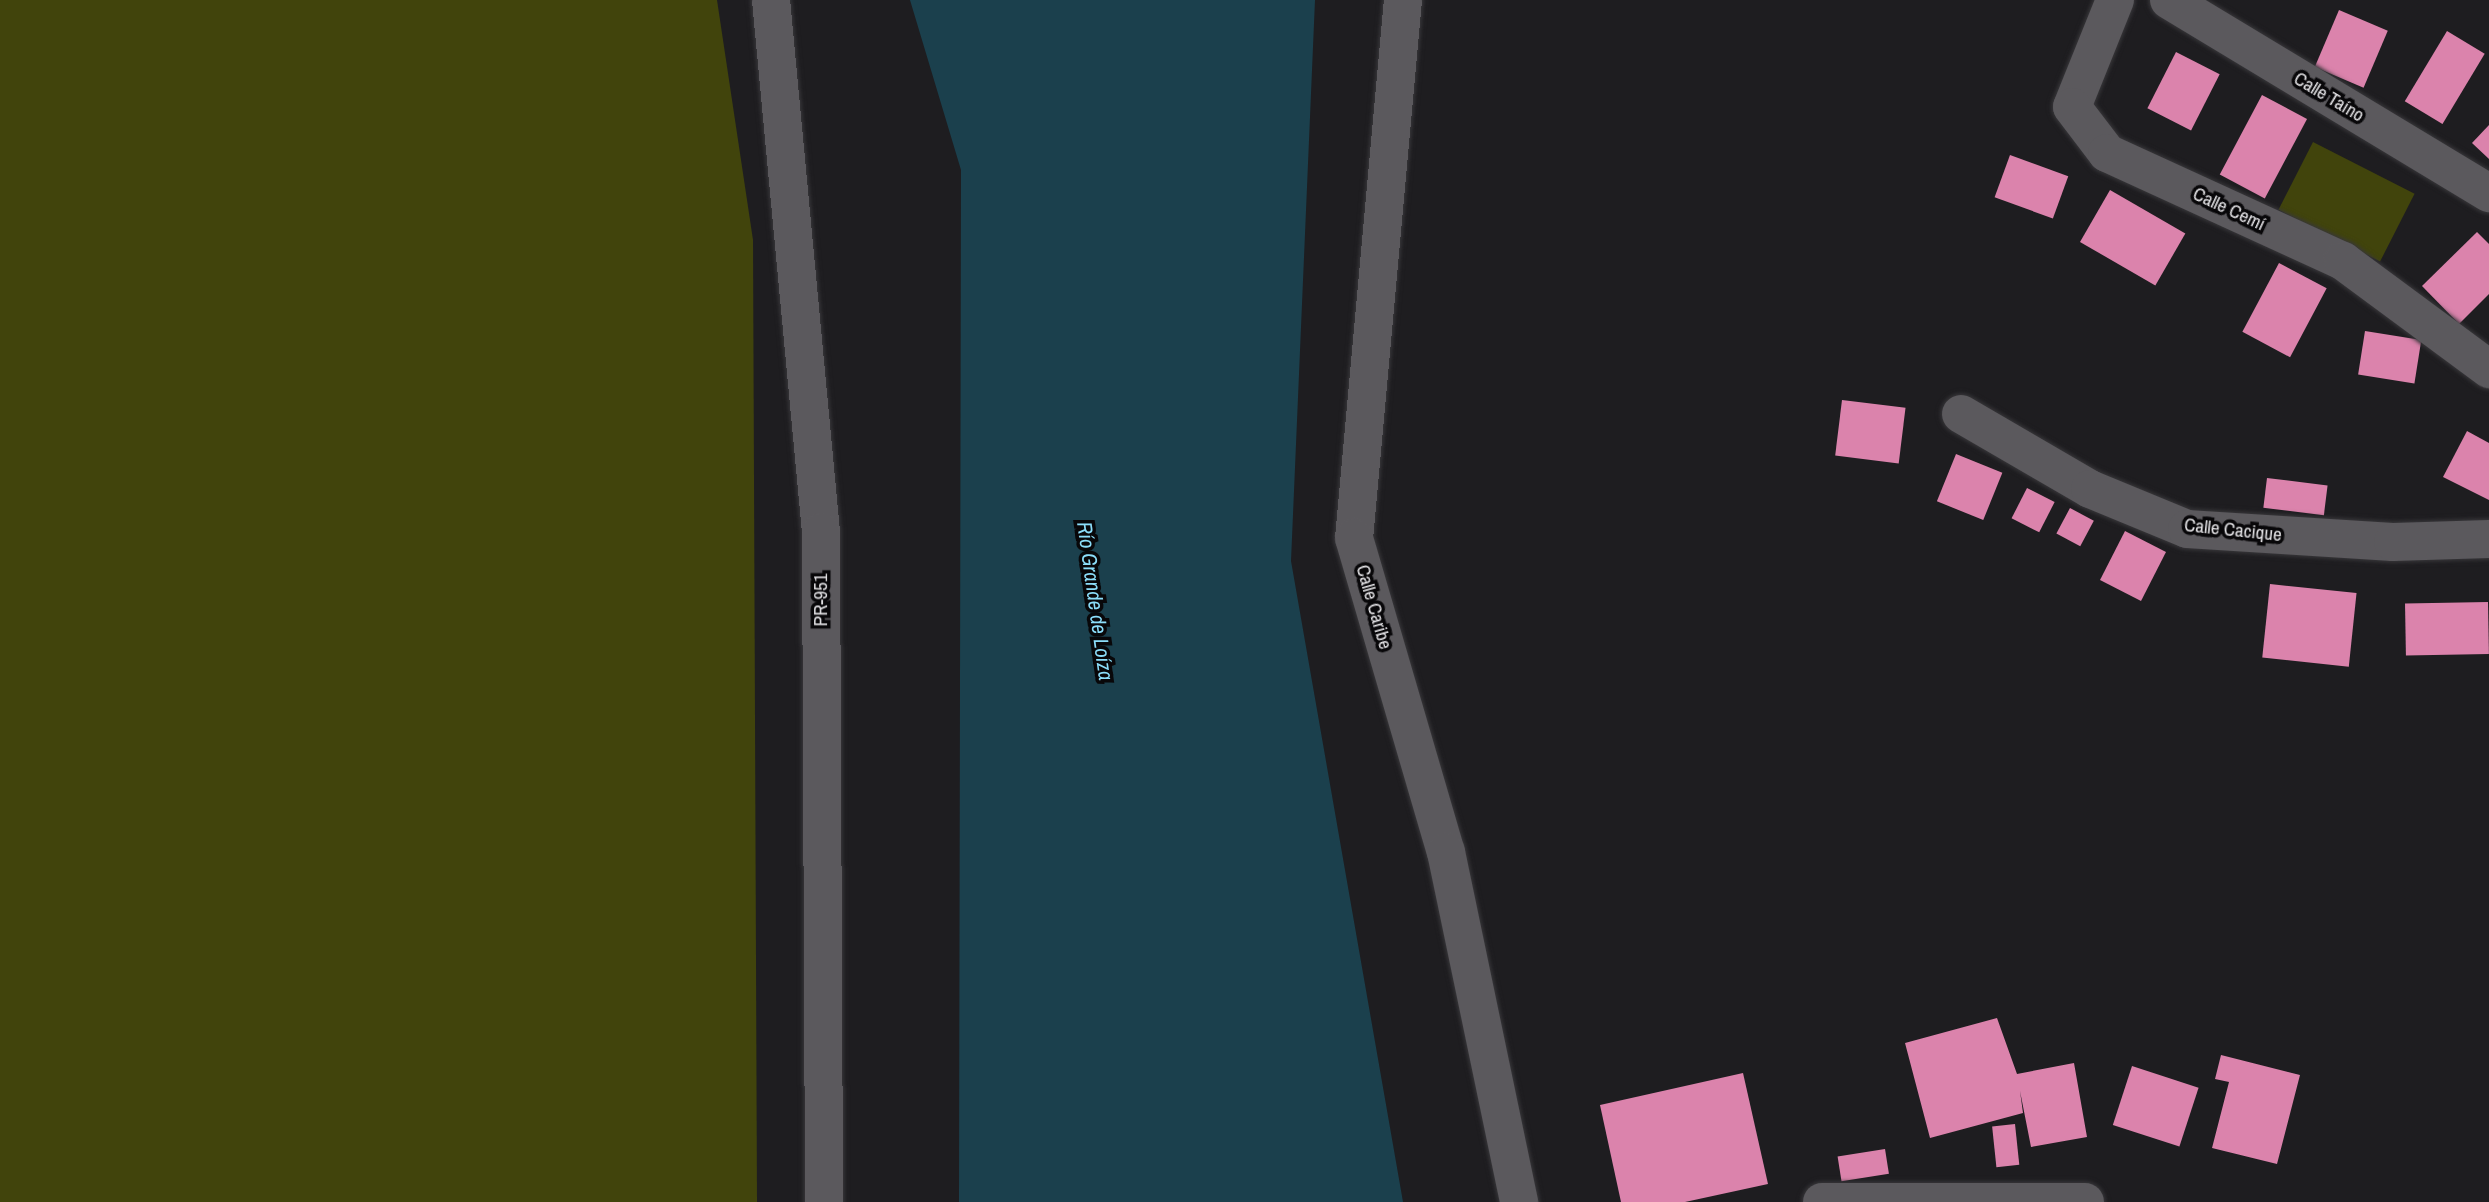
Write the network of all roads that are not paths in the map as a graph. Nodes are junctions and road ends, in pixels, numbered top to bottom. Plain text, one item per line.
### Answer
1 (771, 0) edge
2 (1403, 0) edge
3 (2115, 0) edge
4 (2169, 0) edge
5 (2489, 193) edge
6 (2489, 369) edge
7 (1961, 414) dead end
8 (2489, 539) edge
9 (824, 1202) edge
10 (1519, 1202) edge
11 (1822, 1202) edge
12 (2085, 1202) edge

1 - 9 street, PR-951 / PR-951
2 - 10 street, Calle Caribe
3 - 6 street, Calle Cemí
4 - 5 street, Calle Taíno
7 - 8 street, Calle Cacique
11 - 12 street

